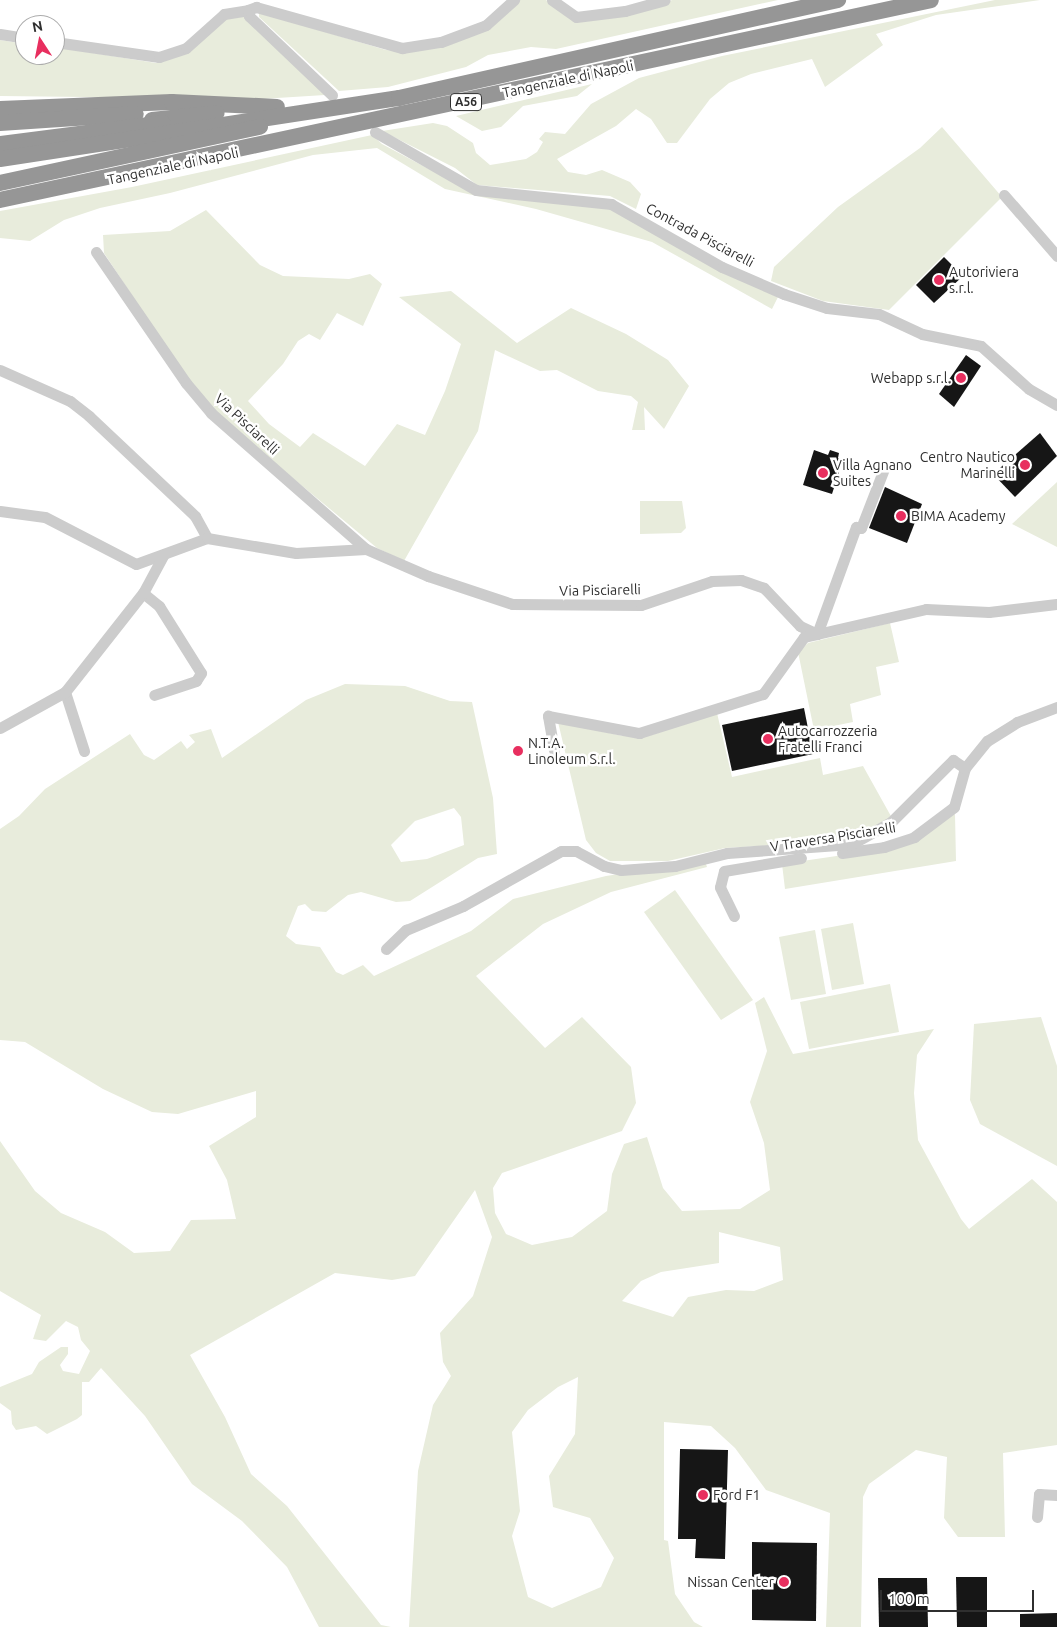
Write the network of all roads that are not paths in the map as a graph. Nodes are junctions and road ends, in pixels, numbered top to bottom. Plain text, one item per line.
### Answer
1 (514, 0) edge
2 (552, 0) edge
3 (665, 0) edge
4 (838, 0) edge
5 (931, 0) edge
6 (248, 10) junction
7 (0, 34) edge
8 (15, 36) edge
9 (65, 43) edge
10 (332, 95) dead end
11 (0, 102) edge
12 (104, 104) junction
13 (206, 104) junction
14 (238, 106) junction
15 (0, 109) edge
16 (309, 109) junction
17 (280, 110) junction
18 (221, 112) junction
19 (0, 116) edge
20 (0, 122) edge
21 (253, 129) junction
22 (0, 130) edge
23 (375, 132) dead end
24 (0, 137) edge
25 (0, 144) edge
26 (0, 152) edge
27 (0, 159) edge
28 (0, 168) edge
29 (0, 175) edge
30 (0, 183) edge
31 (1004, 195) dead end
32 (0, 200) edge
33 (96, 252) dead end
34 (1057, 256) edge
35 (0, 370) edge
36 (1057, 405) edge
37 (886, 466) dead end
38 (0, 511) edge
39 (207, 538) junction
40 (366, 549) junction
41 (164, 554) junction
42 (143, 593) junction
43 (1057, 604) edge
44 (817, 634) junction
45 (65, 692) junction
46 (154, 695) dead end
47 (1057, 707) edge
48 (0, 728) edge
49 (554, 750) dead end
50 (84, 751) dead end
51 (965, 768) junction
52 (734, 916) dead end
53 (386, 949) dead end
54 (1057, 1495) edge
55 (1037, 1517) dead end

1 - 6 street
2 - 3 street
4 - 16 highway, Tangenziale di Napoli / A56
5 - 32 highway, Tangenziale di Napoli / A56
6 - 9 street
6 - 10 street
7 - 8 street
11 - 12 highway
12 - 13 highway
12 - 15 highway
13 - 14 highway
13 - 19 highway
14 - 17 highway
14 - 20 highway
16 - 17 highway
16 - 27 highway, Tangenziale di Napoli / A56
17 - 18 highway
17 - 21 highway
17 - 25 highway
17 - 26 highway
17 - 28 highway
18 - 22 highway
18 - 24 highway
21 - 29 highway
21 - 30 highway
23 - 36 street, Contrada Pisciarelli
31 - 34 street
33 - 40 street, Via Pisciarelli
35 - 39 street
37 - 44 street
38 - 41 street, Via Pisciarelli
39 - 40 street, Via Pisciarelli
39 - 41 street, Via Pisciarelli
40 - 44 street, Via Pisciarelli
41 - 42 street
42 - 45 street
42 - 46 street
43 - 44 street
44 - 49 street
45 - 48 street
45 - 50 street
47 - 51 street, V Traversa Pisciarelli
51 - 52 street, V Traversa Pisciarelli
51 - 53 street
54 - 55 street

